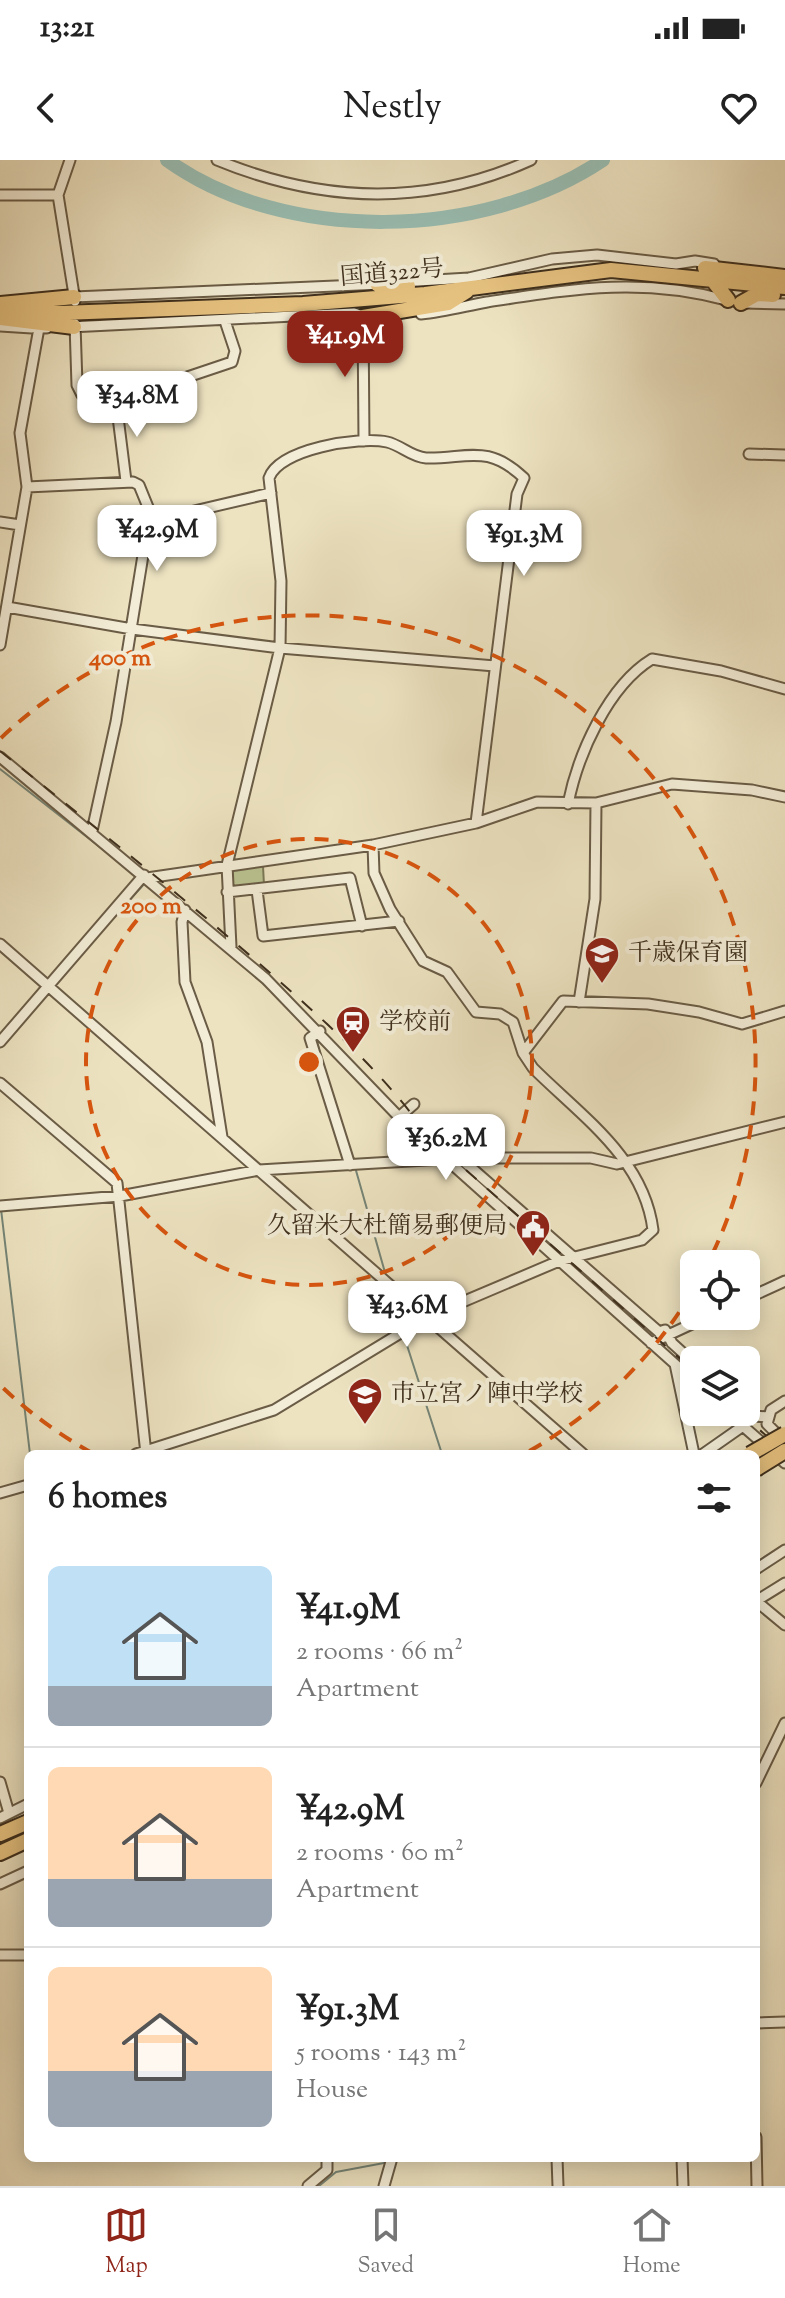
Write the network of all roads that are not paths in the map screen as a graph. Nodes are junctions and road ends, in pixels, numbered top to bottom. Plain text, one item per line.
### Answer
1 (70, 160) edge
2 (217, 160) edge
3 (531, 160) edge
4 (0, 195) edge
5 (58, 195) junction
6 (611, 271) junction
7 (744, 271) junction
8 (669, 273) junction
9 (785, 274) edge
10 (711, 278) junction
11 (378, 285) junction
12 (785, 287) edge
13 (471, 289) junction
14 (785, 294) edge
15 (75, 300) junction
16 (735, 301) junction
17 (0, 304) edge
18 (785, 304) edge
19 (0, 311) edge
20 (363, 317) junction
21 (0, 318) edge
22 (225, 321) junction
23 (76, 324) junction
24 (0, 326) edge
25 (39, 328) junction
26 (116, 401) junction
27 (364, 441) junction
28 (749, 454) dead end
29 (785, 455) edge
30 (126, 481) junction
31 (27, 487) junction
32 (271, 493) junction
33 (150, 512) junction
34 (0, 522) edge
35 (20, 525) junction
36 (7, 607) junction
37 (132, 629) junction
38 (0, 645) edge
39 (280, 648) junction
40 (495, 666) junction
41 (785, 689) edge
42 (0, 757) edge
43 (785, 797) edge
44 (596, 803) junction
45 (568, 804) junction
46 (476, 823) junction
47 (92, 831) junction
48 (373, 845) junction
49 (227, 865) junction
50 (146, 877) junction
51 (257, 890) junction
52 (227, 892) junction
53 (185, 910) junction
54 (399, 921) junction
55 (362, 926) junction
56 (0, 944) edge
57 (231, 947) junction
58 (48, 986) junction
59 (579, 1002) junction
60 (785, 1011) edge
61 (320, 1031) junction
62 (0, 1042) edge
63 (523, 1053) junction
64 (0, 1083) edge
65 (414, 1104) dead end
66 (399, 1117) junction
67 (785, 1122) edge
68 (222, 1137) junction
69 (460, 1158) junction
70 (445, 1160) junction
71 (628, 1161) junction
72 (350, 1165) junction
73 (259, 1170) junction
74 (120, 1196) junction
75 (0, 1206) edge
76 (576, 1257) junction
77 (559, 1261) junction
78 (785, 1281) edge
79 (760, 1293) edge
80 (427, 1317) junction
81 (680, 1329) edge
82 (668, 1335) junction
83 (651, 1343) junction
84 (680, 1348) edge
85 (675, 1364) junction
86 (680, 1368) edge
87 (785, 1401) edge
88 (760, 1416) edge
89 (768, 1417) junction
90 (743, 1426) joint
91 (785, 1434) edge
92 (785, 1442) edge
93 (142, 1450) edge
94 (151, 1450) edge
95 (578, 1450) edge
96 (693, 1450) edge
97 (709, 1450) edge
98 (757, 1450) edge
99 (785, 1451) edge
100 (785, 1463) edge
101 (760, 1467) edge
102 (24, 1486) edge
103 (0, 1493) edge
104 (785, 1550) edge
105 (760, 1566) edge
106 (785, 1583) edge
107 (760, 1599) edge
108 (760, 1604) edge
109 (785, 1625) edge
110 (785, 1723) edge
111 (760, 1775) edge
112 (0, 1782) edge
113 (24, 1806) edge
114 (5, 1816) edge
115 (24, 1824) edge
116 (0, 1834) edge
117 (24, 1842) edge
118 (0, 1853) edge
119 (24, 1873) edge
120 (0, 1884) edge
121 (0, 1955) edge
122 (24, 1955) edge
123 (785, 2022) edge
124 (760, 2023) edge
125 (327, 2162) edge
126 (391, 2162) edge
127 (557, 2162) edge
128 (682, 2162) edge
129 (757, 2162) edge
130 (308, 2186) edge
131 (384, 2186) edge
132 (558, 2186) edge
133 (683, 2186) edge
134 (757, 2186) edge

1 - 5 street
2 - 3 street
4 - 5 street
5 - 15 street
6 - 7 street
6 - 8 highway, 国道322号
6 - 11 street
6 - 13 highway, 国道322号
6 - 16 street
6 - 20 street
7 - 8 highway
7 - 9 highway
8 - 10 highway, 国道322号
10 - 12 highway, 国道322号
10 - 16 highway
11 - 13 highway
11 - 15 street
13 - 19 highway, 国道322号
13 - 20 highway
14 - 16 highway
15 - 17 highway
16 - 18 street
20 - 22 street
20 - 27 street
21 - 23 highway
22 - 23 street
22 - 26 street
23 - 25 street
23 - 26 street
24 - 25 street
25 - 31 street
26 - 30 street
27 - 32 street
27 - 40 street
28 - 29 street
30 - 31 street
30 - 33 street
31 - 35 street
32 - 33 street
32 - 39 street
33 - 37 street
34 - 35 street
35 - 36 street
36 - 37 street
36 - 38 street
37 - 39 street
37 - 47 street
39 - 40 street
39 - 49 street
40 - 46 street
41 - 45 street
42 - 47 street
43 - 44 street
44 - 45 street
44 - 59 street
45 - 46 street
46 - 48 street
47 - 50 street
48 - 49 street
48 - 54 street
49 - 50 street
49 - 52 street
50 - 53 street
50 - 58 street
51 - 52 street
51 - 55 street
51 - 55 street
52 - 57 street
53 - 57 street
53 - 68 street
54 - 55 street
54 - 63 street
56 - 58 street
57 - 61 street
58 - 62 street
58 - 68 street
59 - 60 street
59 - 63 street
61 - 66 street
61 - 72 street
63 - 71 street
64 - 74 street
65 - 66 street
66 - 70 street
67 - 71 street
68 - 73 street
69 - 70 street
69 - 71 street
69 - 76 street
70 - 72 street
70 - 77 street
71 - 76 street
72 - 73 street
73 - 74 street
73 - 80 street
74 - 75 street
74 - 93 street
76 - 77 street
76 - 82 street
77 - 80 street
77 - 83 street
78 - 79 street
80 - 94 street
80 - 95 street
81 - 82 street
82 - 83 street
82 - 84 street
83 - 85 street
85 - 86 street
85 - 96 street
87 - 89 street
88 - 89 street
89 - 92 street
90 - 97 street
90 - 100 street
91 - 98 highway, bridge
99 - 101 highway, bridge
102 - 103 street
104 - 105 street
106 - 107 street
108 - 109 street
110 - 111 street
112 - 114 street
113 - 114 street
115 - 116 highway
117 - 118 highway
119 - 120 street
121 - 122 street
123 - 124 street
125 - 130 street
126 - 131 street
127 - 132 street
128 - 133 street
129 - 134 street

